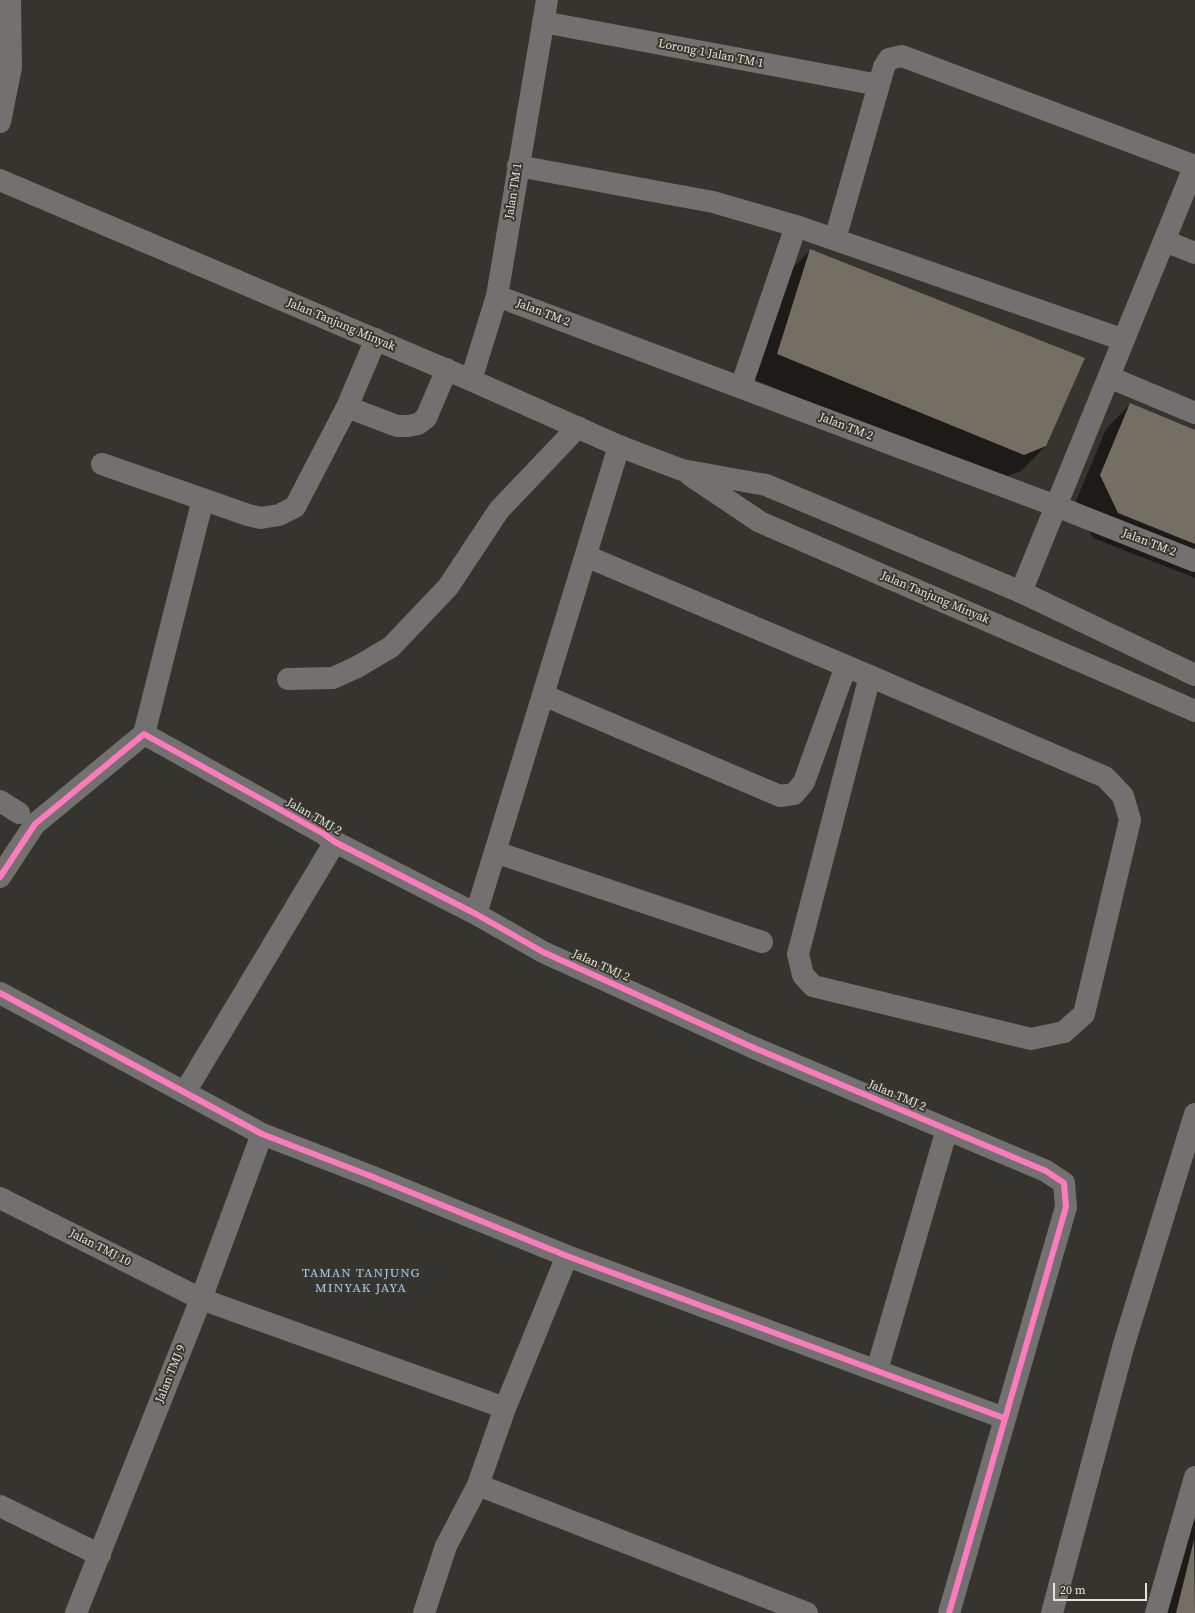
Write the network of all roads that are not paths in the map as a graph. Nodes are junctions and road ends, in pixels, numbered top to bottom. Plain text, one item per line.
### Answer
1 (10, 0) edge
2 (547, 0) edge
3 (543, 22) junction
4 (879, 85) junction
5 (0, 122) edge
6 (518, 166) junction
7 (1195, 166) edge
8 (0, 180) edge
9 (796, 226) junction
10 (835, 239) junction
11 (1165, 241) junction
12 (1195, 253) edge
13 (497, 296) junction
14 (376, 339) junction
15 (1124, 340) junction
16 (448, 369) junction
17 (1109, 377) junction
18 (472, 380) junction
19 (741, 388) junction
20 (347, 407) junction
21 (1195, 413) edge
22 (578, 427) junction
23 (619, 446) junction
24 (102, 464) dead end
25 (682, 470) junction
26 (203, 499) junction
27 (1056, 506) junction
28 (586, 556) junction
29 (1195, 561) edge
30 (1021, 592) junction
31 (846, 666) junction
32 (1195, 675) edge
33 (870, 676) junction
34 (288, 679) dead end
35 (543, 696) junction
36 (1195, 711) edge
37 (144, 734) junction
38 (0, 801) edge
39 (19, 813) dead end
40 (334, 842) junction
41 (495, 852) junction
42 (0, 877) edge
43 (476, 914) junction
44 (762, 942) dead end
45 (0, 993) edge
46 (185, 1092) junction
47 (1195, 1114) edge
48 (947, 1129) junction
49 (262, 1134) junction
50 (0, 1198) edge
51 (567, 1256) junction
52 (201, 1299) junction
53 (877, 1370) junction
54 (505, 1408) junction
55 (1004, 1418) junction
56 (1195, 1477) edge
57 (478, 1485) junction
58 (0, 1506) edge
59 (100, 1555) junction
60 (76, 1613) edge
61 (424, 1613) edge
62 (807, 1613) edge
63 (949, 1613) edge
64 (1052, 1613) edge
65 (1156, 1613) edge

1 - 5 street
2 - 3 street, Jalan TM 1
3 - 4 street, Lorong 1 Jalan TM 1
3 - 6 street, Jalan TM 1
4 - 7 street
4 - 10 street
6 - 9 street
6 - 13 street, Jalan TM 1
7 - 11 street
8 - 14 main road, Jalan Tanjung Minyak
9 - 10 street
9 - 19 street
10 - 15 street
11 - 12 street
11 - 15 street
13 - 18 street, Jalan TM 1
13 - 19 street, Jalan TM 2
14 - 16 main road, Jalan Tanjung Minyak
14 - 20 street
15 - 17 street
16 - 18 main road, Jalan Tanjung Minyak
16 - 20 street
17 - 21 street
17 - 27 street
18 - 22 main road, Jalan Tanjung Minyak
19 - 27 street, Jalan TM 2
20 - 26 street
22 - 23 main road, Jalan Tanjung Minyak
22 - 34 street
23 - 25 main road, Jalan Tanjung Minyak
23 - 28 street
24 - 26 street
25 - 30 main road, Jalan Tanjung Minyak
25 - 36 main road, Jalan Tanjung Minyak
26 - 37 street
27 - 29 street, Jalan TM 2
27 - 30 street
28 - 31 street
28 - 35 street
30 - 32 main road, Jalan Tanjung Minyak
31 - 33 street
31 - 35 street
33 - 33 street
35 - 41 street
37 - 40 street, Jalan TMJ 2
37 - 42 street
38 - 39 street
40 - 43 street, Jalan TMJ 2
40 - 46 street
41 - 43 street
41 - 44 street
43 - 48 street, Jalan TMJ 2
45 - 46 street
46 - 49 street
47 - 64 street
48 - 53 street
48 - 55 street, Jalan TMJ 2
49 - 51 street
49 - 52 street, Jalan TMJ 9
50 - 52 street, Jalan TMJ 10
51 - 53 street
51 - 54 street
52 - 54 street, Jalan TMJ 10
52 - 59 street, Jalan TMJ 9
53 - 55 street
54 - 57 street
55 - 63 street
56 - 65 street
57 - 61 street
57 - 62 street
58 - 59 street
59 - 60 street, Jalan TMJ 9

